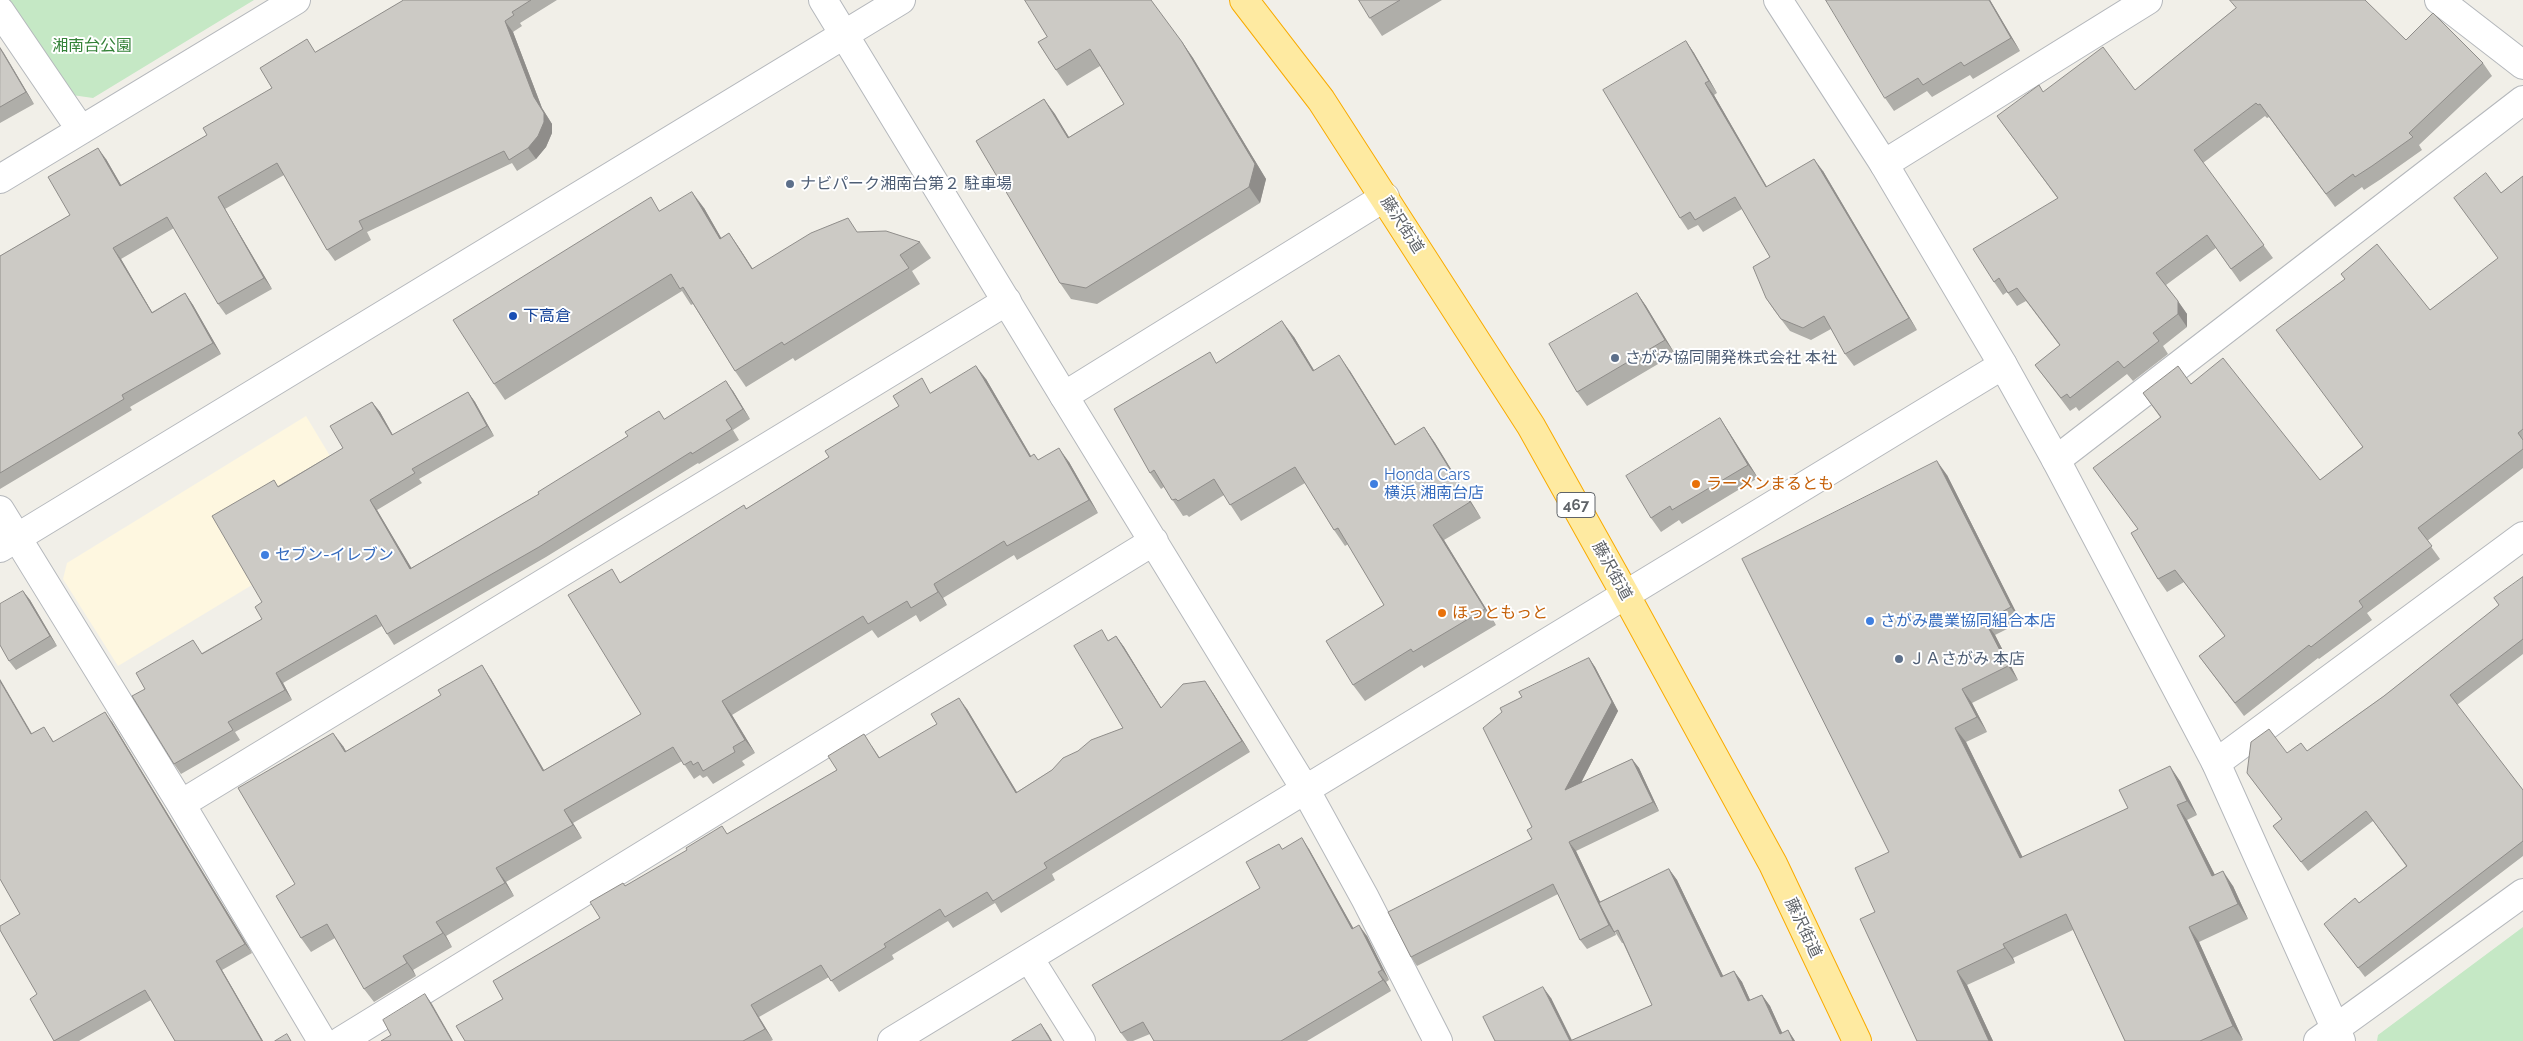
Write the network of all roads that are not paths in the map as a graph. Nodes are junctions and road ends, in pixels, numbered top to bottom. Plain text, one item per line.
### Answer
1 (296, 0) edge
2 (823, 0) edge
3 (901, 0) edge
4 (1244, 0) edge
5 (1778, 0) edge
6 (2148, 0) edge
7 (2439, 0) edge
8 (0, 11) edge
9 (844, 35) junction
10 (2523, 65) edge
11 (2523, 100) edge
12 (81, 130) junction
13 (1884, 164) junction
14 (0, 179) edge
15 (1384, 197) junction
16 (1007, 301) junction
17 (2003, 365) junction
18 (1064, 396) junction
19 (2056, 460) junction
20 (0, 510) edge
21 (2523, 536) edge
22 (1154, 541) junction
23 (9, 543) edge
24 (1626, 594) junction
25 (2216, 762) junction
26 (1304, 789) junction
27 (181, 804) junction
28 (2523, 894) edge
29 (1029, 958) junction
30 (2331, 1036) edge
31 (322, 1041) edge
32 (341, 1041) edge
33 (892, 1041) edge
34 (1080, 1041) edge
35 (1438, 1041) edge
36 (1857, 1041) edge

1 - 12 street
2 - 9 street
3 - 9 street
4 - 15 highway, 藤沢街道 / 467
5 - 13 street
6 - 13 street
7 - 10 street
8 - 12 street
9 - 16 street
9 - 23 street
11 - 19 street
12 - 14 street
13 - 17 street
15 - 18 street
15 - 24 highway, 藤沢街道 / 467
16 - 18 street
16 - 27 street
17 - 19 street
17 - 24 street
18 - 22 street
19 - 25 street
20 - 23 street
21 - 25 street
22 - 26 street
22 - 32 street
23 - 27 street
24 - 26 street
24 - 36 highway, 藤沢街道 / 467
25 - 30 street
26 - 29 street
26 - 35 street
27 - 31 street
28 - 30 street
29 - 33 street
29 - 34 street

